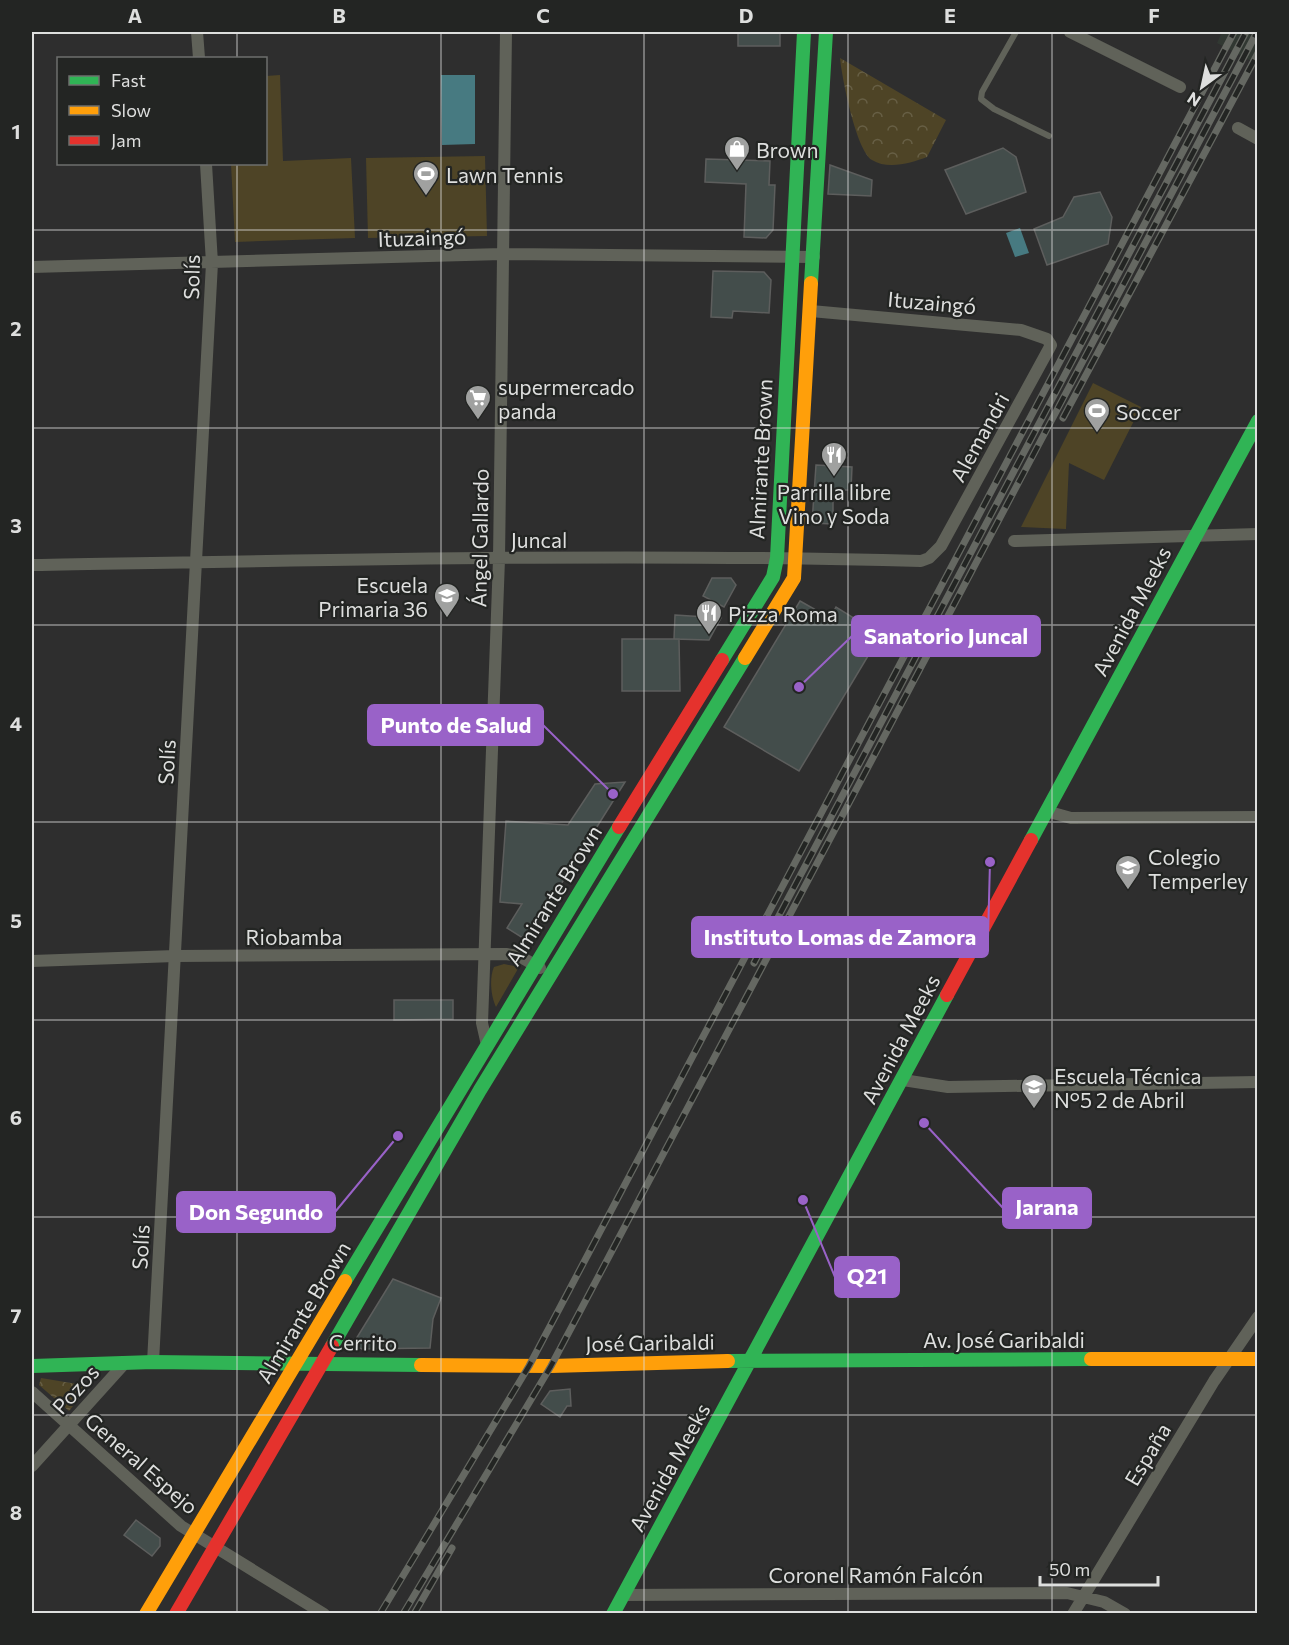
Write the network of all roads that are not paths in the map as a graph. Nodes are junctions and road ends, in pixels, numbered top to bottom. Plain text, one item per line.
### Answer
1 (197, 32) edge
2 (506, 32) edge
3 (804, 32) edge
4 (826, 32) edge
5 (1016, 32) edge
6 (1070, 32) edge
7 (199, 57) edge
8 (1180, 87) dead end
9 (1238, 128) dead end
10 (1049, 136) dead end
11 (1257, 139) edge
12 (206, 165) edge
13 (502, 254) junction
14 (791, 257) junction
15 (814, 257) junction
16 (212, 263) junction
17 (32, 267) edge
18 (811, 311) junction
19 (1047, 339) joint
20 (1257, 421) edge
21 (1257, 534) edge
22 (1195, 536) junction
23 (1014, 541) dead end
24 (936, 553) joint
25 (499, 558) junction
26 (777, 558) junction
27 (797, 558) junction
28 (197, 562) junction
29 (32, 565) edge
30 (1046, 811) junction
31 (1257, 817) edge
32 (484, 955) junction
33 (174, 956) junction
34 (32, 961) edge
35 (535, 964) junction
36 (550, 975) junction
37 (487, 1045) junction
38 (903, 1080) junction
39 (1257, 1082) edge
40 (1257, 1317) edge
41 (1228, 1359) junction
42 (1257, 1359) edge
43 (750, 1360) junction
44 (153, 1362) junction
45 (297, 1363) junction
46 (322, 1363) junction
47 (124, 1364) junction
48 (32, 1366) edge
49 (550, 1366) joint
50 (32, 1392) edge
51 (69, 1425) junction
52 (32, 1466) edge
53 (195, 1533) junction
54 (216, 1546) junction
55 (623, 1594) junction
56 (1085, 1595) junction
57 (146, 1614) edge
58 (176, 1614) edge
59 (324, 1614) edge
60 (613, 1614) edge
61 (1073, 1614) edge
62 (1125, 1614) edge

1 - 7 street
2 - 13 street, Ángel Gallardo
3 - 14 main road, Almirante Brown
4 - 15 main road, Almirante Brown
5 - 10 lane
6 - 8 street
9 - 11 street
12 - 16 street, Solís
13 - 14 street, Ituzaingó
13 - 16 street, Ituzaingó
13 - 25 street, Ángel Gallardo
14 - 15 street, Ituzaingó
14 - 26 main road, Almirante Brown
15 - 18 main road, Almirante Brown
16 - 17 street, Ituzaingó
16 - 28 street, Solís
18 - 19 street, Ituzaingó
18 - 27 main road, Almirante Brown
19 - 24 street, Alemandri
20 - 22 main road, Avenida Meeks
21 - 22 street
22 - 23 street
22 - 30 main road, Avenida Meeks
24 - 27 street, Juncal
25 - 26 street, Juncal
25 - 28 street, Juncal
25 - 32 street, Ángel Gallardo
26 - 27 street, Juncal
26 - 35 main road, Almirante Brown
27 - 36 main road, Almirante Brown
28 - 29 street, Juncal
28 - 33 street, Solís
30 - 31 street
30 - 38 main road, Avenida Meeks
32 - 33 street, Riobamba
32 - 35 street, Riobamba
32 - 37 street, Ángel Gallardo
33 - 34 street, Riobamba
33 - 44 street, Solís
35 - 36 street, Riobamba
35 - 37 main road, Almirante Brown
36 - 46 main road, Almirante Brown
37 - 45 main road, Almirante Brown
38 - 39 street
38 - 43 main road, Avenida Meeks
40 - 41 street, España
41 - 42 main road, Av. José Garibaldi
41 - 43 main road, Av. José Garibaldi
41 - 56 street, España
43 - 49 main road, José Garibaldi
43 - 55 main road, Avenida Meeks
44 - 45 main road, Cerrito
44 - 47 main road, Cerrito
45 - 46 main road, Cerrito
45 - 53 main road, Almirante Brown
46 - 49 main road, Cerrito
46 - 54 main road, Almirante Brown
47 - 48 main road, Cerrito
47 - 51 street, Pozos
50 - 51 street, General Espejo
51 - 52 street, Pozos
51 - 53 street, General Espejo
53 - 54 street, General Espejo
53 - 57 main road, Almirante Brown
54 - 58 main road, Almirante Brown
54 - 59 street, General Espejo
55 - 56 street, Coronel Ramón Falcón
55 - 60 main road, Avenida Meeks
56 - 61 street, España
56 - 62 street, Coronel Ramón Falcón

